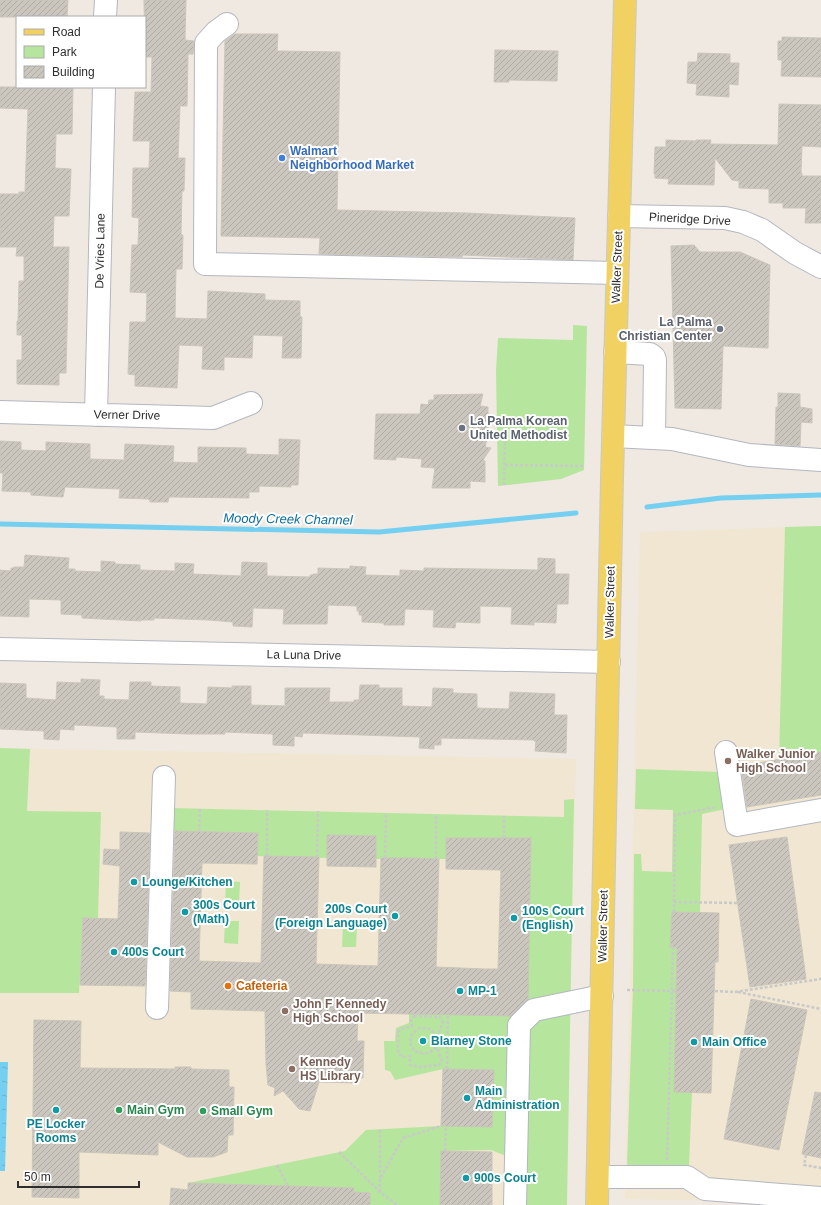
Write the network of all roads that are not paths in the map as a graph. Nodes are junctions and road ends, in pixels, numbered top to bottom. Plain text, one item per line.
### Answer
1 (106, 0) edge
2 (625, 0) edge
3 (105, 16) edge
4 (227, 24) dead end
5 (104, 88) edge
6 (619, 216) junction
7 (821, 267) edge
8 (617, 273) junction
9 (615, 352) junction
10 (251, 403) dead end
11 (0, 412) edge
12 (96, 415) junction
13 (613, 436) junction
14 (654, 437) junction
15 (821, 460) edge
16 (0, 649) edge
17 (609, 662) junction
18 (726, 752) dead end
19 (164, 777) dead end
20 (821, 810) edge
21 (602, 996) junction
22 (157, 1008) dead end
23 (598, 1177) junction
24 (821, 1198) edge
25 (515, 1205) edge
26 (597, 1205) edge

1 - 3 street
2 - 6 main road, Walker Street
4 - 8 street
5 - 12 street, De Vries Lane
6 - 7 street, Pineridge Drive
6 - 8 main road, Walker Street
8 - 9 main road, Walker Street
9 - 13 main road, Walker Street
9 - 14 street
10 - 12 street, Verner Drive
11 - 12 street, Verner Drive
13 - 14 street
13 - 17 main road, Walker Street
14 - 15 street
16 - 17 street, La Luna Drive
17 - 21 main road, Walker Street
18 - 20 street
19 - 22 street
21 - 23 main road, Walker Street
21 - 25 street
23 - 24 street
23 - 26 main road, Walker Street

